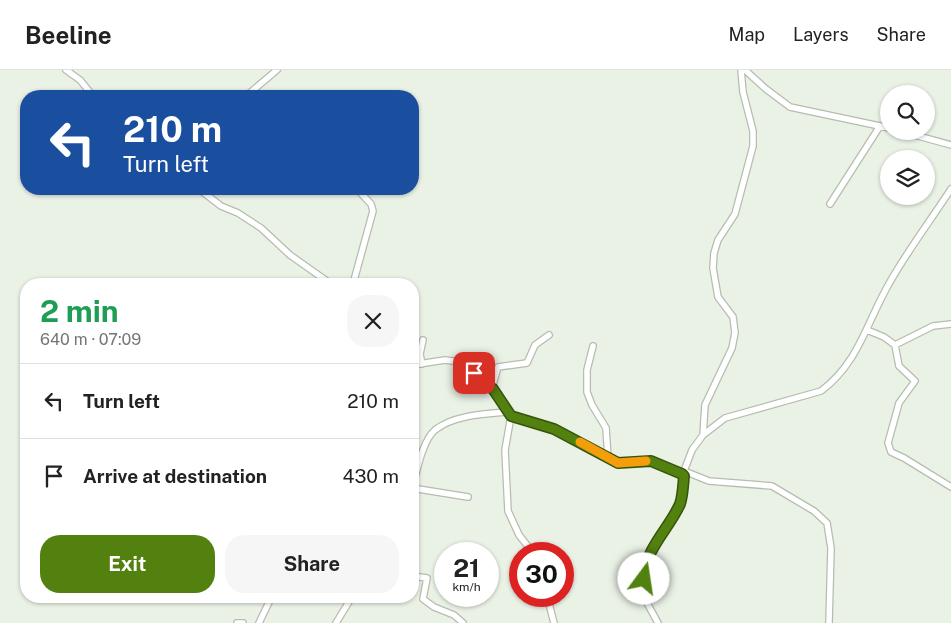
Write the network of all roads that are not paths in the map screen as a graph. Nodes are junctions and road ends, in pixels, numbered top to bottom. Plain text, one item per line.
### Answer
1 (66, 70) edge
2 (277, 70) edge
3 (741, 70) edge
4 (745, 70) edge
5 (88, 90) edge
6 (254, 90) edge
7 (880, 126) joint
8 (933, 140) edge
9 (951, 145) edge
10 (951, 189) edge
11 (206, 195) edge
12 (362, 195) edge
13 (830, 204) dead end
14 (322, 278) edge
15 (355, 278) edge
16 (951, 324) edge
17 (868, 330) junction
18 (549, 335) dead end
19 (424, 340) dead end
20 (895, 345) junction
21 (593, 346) dead end
22 (419, 364) edge
23 (422, 364) junction
24 (492, 388) junction
25 (509, 414) junction
26 (702, 435) junction
27 (608, 458) junction
28 (419, 465) edge
29 (684, 474) junction
30 (951, 487) edge
31 (419, 489) edge
32 (468, 497) dead end
33 (525, 542) edge
34 (419, 577) edge
35 (269, 603) edge
36 (348, 603) edge
37 (550, 607) edge
38 (237, 623) edge
39 (242, 623) edge
40 (259, 623) edge
41 (336, 623) edge
42 (463, 623) edge
43 (554, 623) edge
44 (658, 623) edge
45 (829, 623) edge

1 - 5 street
2 - 6 street
3 - 26 street
4 - 7 street
7 - 13 street
8 - 9 street
10 - 17 street
11 - 14 street
12 - 15 street
16 - 20 street
17 - 20 street
17 - 26 street
18 - 24 street
19 - 23 street
20 - 30 street
21 - 27 street
22 - 23 street
23 - 24 street
24 - 25 street
25 - 27 street
25 - 28 street
25 - 33 street
26 - 29 street
27 - 29 street
29 - 44 street
29 - 45 street
31 - 32 street
34 - 42 street
35 - 40 street
36 - 41 street
37 - 43 street
38 - 39 street

